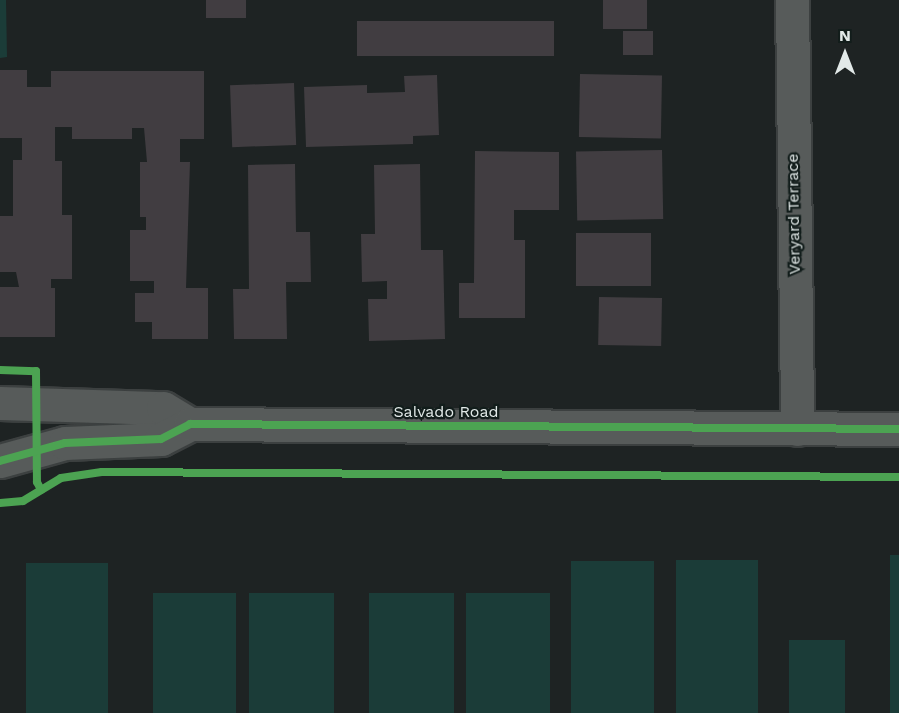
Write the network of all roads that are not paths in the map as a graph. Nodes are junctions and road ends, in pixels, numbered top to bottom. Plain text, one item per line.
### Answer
1 (792, 0) edge
2 (0, 403) edge
3 (190, 424) junction
4 (797, 429) junction
5 (899, 429) edge
6 (0, 461) edge

1 - 4 street, Veryard Terrace
2 - 3 street
3 - 4 street, Salvado Road
3 - 6 street, Salvado Road
4 - 5 street, Salvado Road

